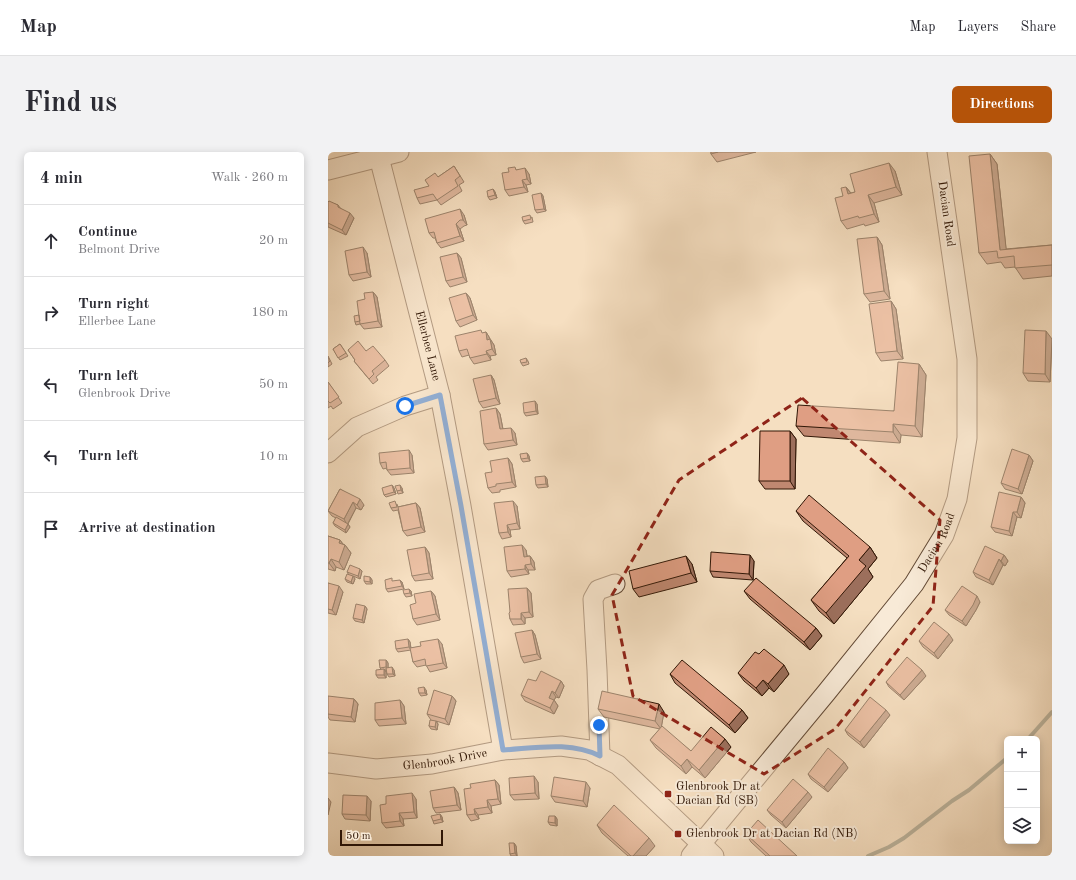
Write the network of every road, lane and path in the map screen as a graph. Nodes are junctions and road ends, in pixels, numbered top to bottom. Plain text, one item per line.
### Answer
1 (399, 152) edge
2 (937, 152) edge
3 (379, 157) junction
4 (328, 170) edge
5 (440, 395) junction
6 (328, 453) edge
7 (615, 584) dead end
8 (503, 750) junction
9 (600, 756) junction
10 (328, 763) edge
11 (702, 852) edge

1 - 3 street
2 - 11 street, Dacian Road
3 - 4 street
3 - 5 street, Ellerbee Lane
5 - 6 street
5 - 8 street, Ellerbee Lane
7 - 9 street
8 - 9 street, Glenbrook Drive
8 - 10 street, Glenbrook Drive
9 - 11 street, Glenbrook Drive

